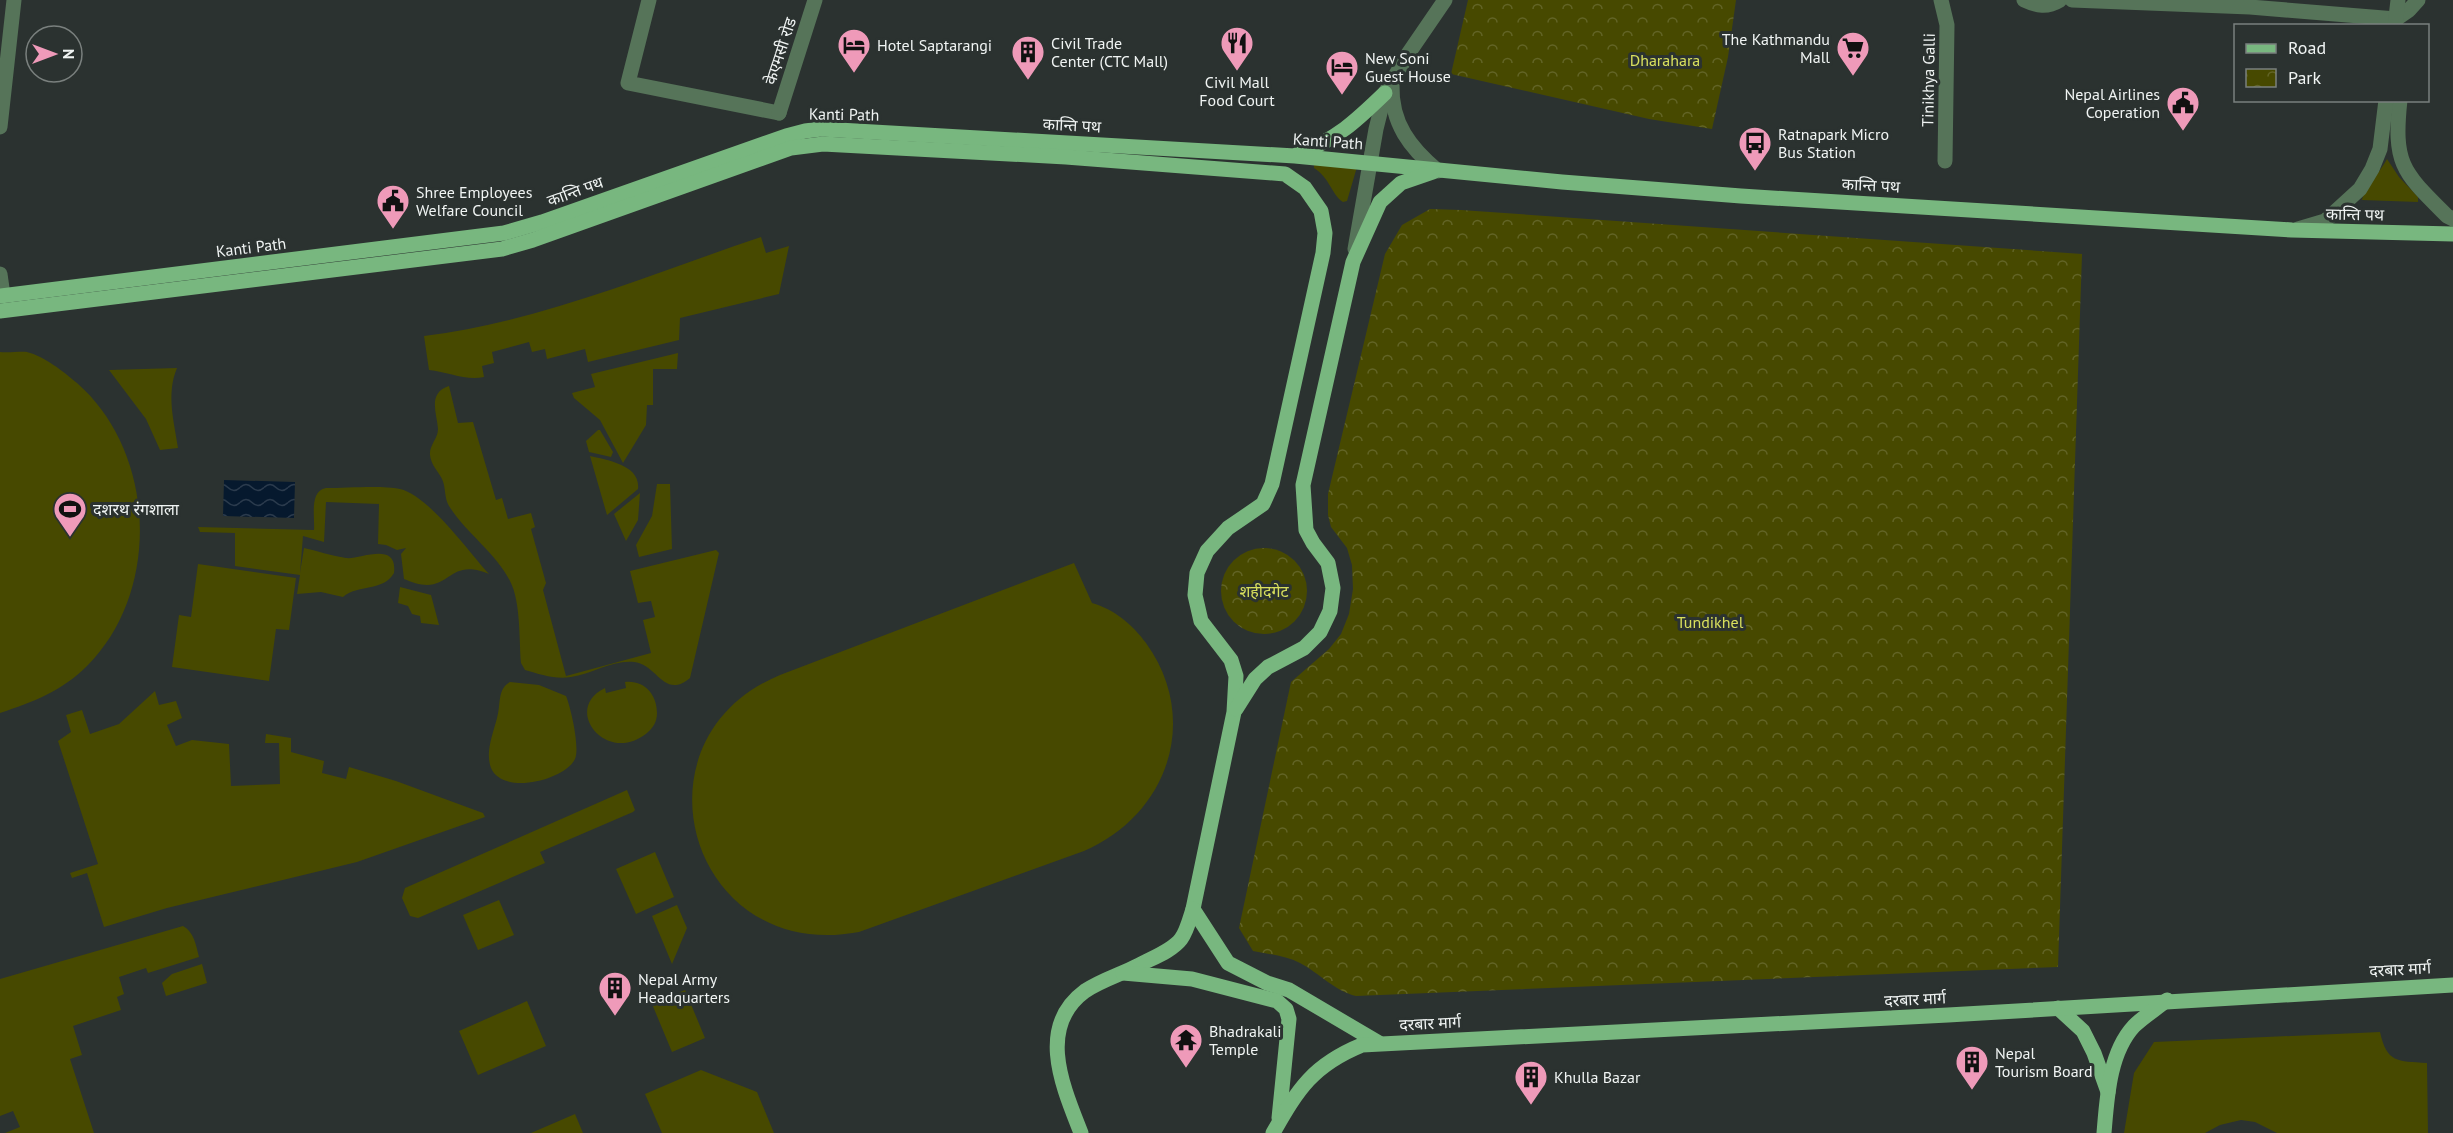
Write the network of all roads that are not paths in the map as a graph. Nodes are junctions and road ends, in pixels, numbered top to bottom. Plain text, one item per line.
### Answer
1 (14, 0) edge
2 (648, 0) edge
3 (815, 0) edge
4 (1445, 0) edge
5 (1941, 0) edge
6 (2024, 0) edge
7 (2060, 0) edge
8 (2072, 0) edge
9 (2409, 2) edge
10 (2399, 23) edge
11 (1389, 88) junction
12 (2386, 102) edge
13 (2400, 102) edge
14 (779, 113) junction
15 (0, 127) edge
16 (932, 135) joint
17 (786, 136) junction
18 (1211, 152) joint
19 (1295, 156) junction
20 (1945, 161) dead end
21 (1371, 162) junction
22 (691, 169) joint
23 (1438, 171) junction
24 (2453, 219) edge
25 (2292, 230) junction
26 (504, 233) joint
27 (2453, 234) edge
28 (1353, 262) junction
29 (0, 274) edge
30 (1, 296) edge
31 (0, 311) edge
32 (1234, 712) junction
33 (1193, 909) junction
34 (1123, 973) junction
35 (2453, 985) edge
36 (2167, 1000) junction
37 (2058, 1008) junction
38 (1379, 1043) junction
39 (2108, 1092) junction
40 (1276, 1128) edge
41 (1081, 1133) edge
42 (2104, 1133) edge

1 - 15 street
2 - 14 street
3 - 14 street, केएमसी रोड
4 - 11 street
5 - 20 street, Tinikhya Galli
6 - 7 street
8 - 10 street
9 - 10 street
11 - 19 main road
11 - 21 street
11 - 23 street
12 - 25 street
13 - 24 street
14 - 17 street
16 - 17 main road, Kanti Path
16 - 18 main road, कान्ति पथ
17 - 22 main road, Kanti Path
18 - 19 main road, Kanti Path
19 - 21 main road, Kanti Path
21 - 23 main road, कान्ति पथ
21 - 28 street
22 - 26 main road, कान्ति पथ
23 - 25 main road, कान्ति पथ
23 - 28 main road
25 - 27 main road, कान्ति पथ
26 - 30 main road, Kanti Path
28 - 32 main road
29 - 30 street
31 - 32 main road
32 - 33 main road
33 - 34 main road
33 - 38 main road
34 - 40 main road
34 - 41 main road
35 - 36 main road, दरबार मार्ग
36 - 37 main road, दरबार मार्ग
36 - 39 main road
37 - 38 main road, दरबार मार्ग
37 - 39 main road
38 - 40 main road, दरबार मार्ग
39 - 42 main road

